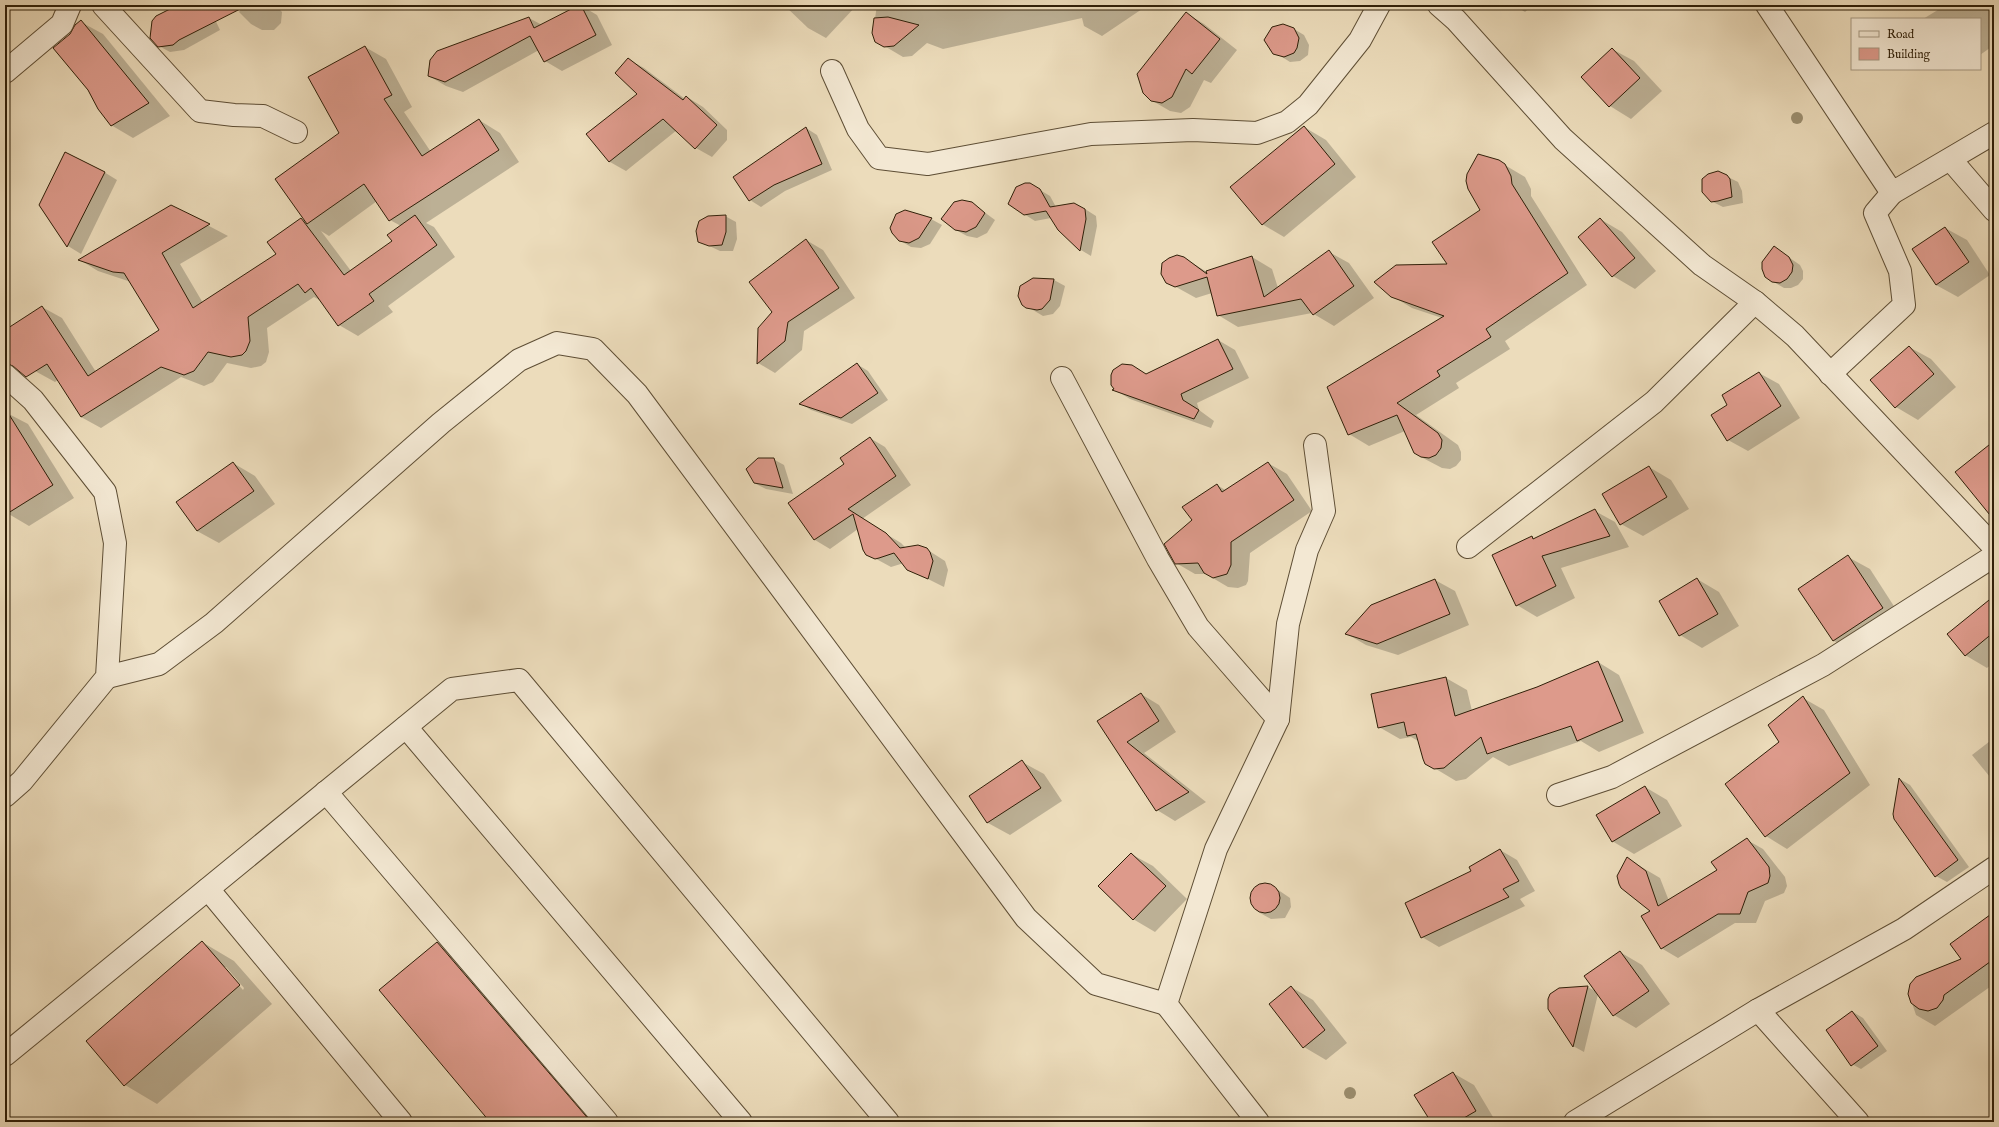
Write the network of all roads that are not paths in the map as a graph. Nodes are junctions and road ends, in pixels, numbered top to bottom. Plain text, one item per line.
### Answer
1 (70, 5) edge
2 (103, 5) edge
3 (1379, 5) edge
4 (1439, 5) edge
5 (1767, 5) edge
6 (832, 71) dead end
7 (5, 72) edge
8 (296, 132) dead end
9 (1994, 133) edge
10 (1951, 160) junction
11 (1892, 193) junction
12 (1994, 210) edge
13 (1755, 302) junction
14 (1830, 374) junction
15 (5, 375) edge
16 (1062, 378) dead end
17 (1315, 445) dead end
18 (1468, 547) dead end
19 (1994, 547) edge
20 (1994, 556) edge
21 (108, 677) junction
22 (1278, 719) junction
23 (406, 727) junction
24 (326, 792) junction
25 (1558, 795) dead end
26 (5, 796) edge
27 (1994, 868) edge
28 (208, 889) junction
29 (1166, 1004) junction
30 (1758, 1010) junction
31 (5, 1055) edge
32 (401, 1122) edge
33 (607, 1122) edge
34 (741, 1122) edge
35 (888, 1122) edge
36 (1258, 1122) edge
37 (1575, 1122) edge
38 (1858, 1122) edge

1 - 7 street
2 - 8 street
3 - 6 street
4 - 13 street
5 - 11 street
9 - 10 street
10 - 11 street
10 - 12 street
11 - 14 street
13 - 14 street
13 - 18 street
14 - 19 street
15 - 21 street
16 - 22 street
17 - 22 street
20 - 25 street
21 - 26 street
21 - 29 street
22 - 29 street
23 - 24 street
23 - 34 street
23 - 35 street
24 - 28 street
24 - 33 street
27 - 30 street
28 - 31 street
28 - 32 street
29 - 36 street
30 - 37 street
30 - 38 street

